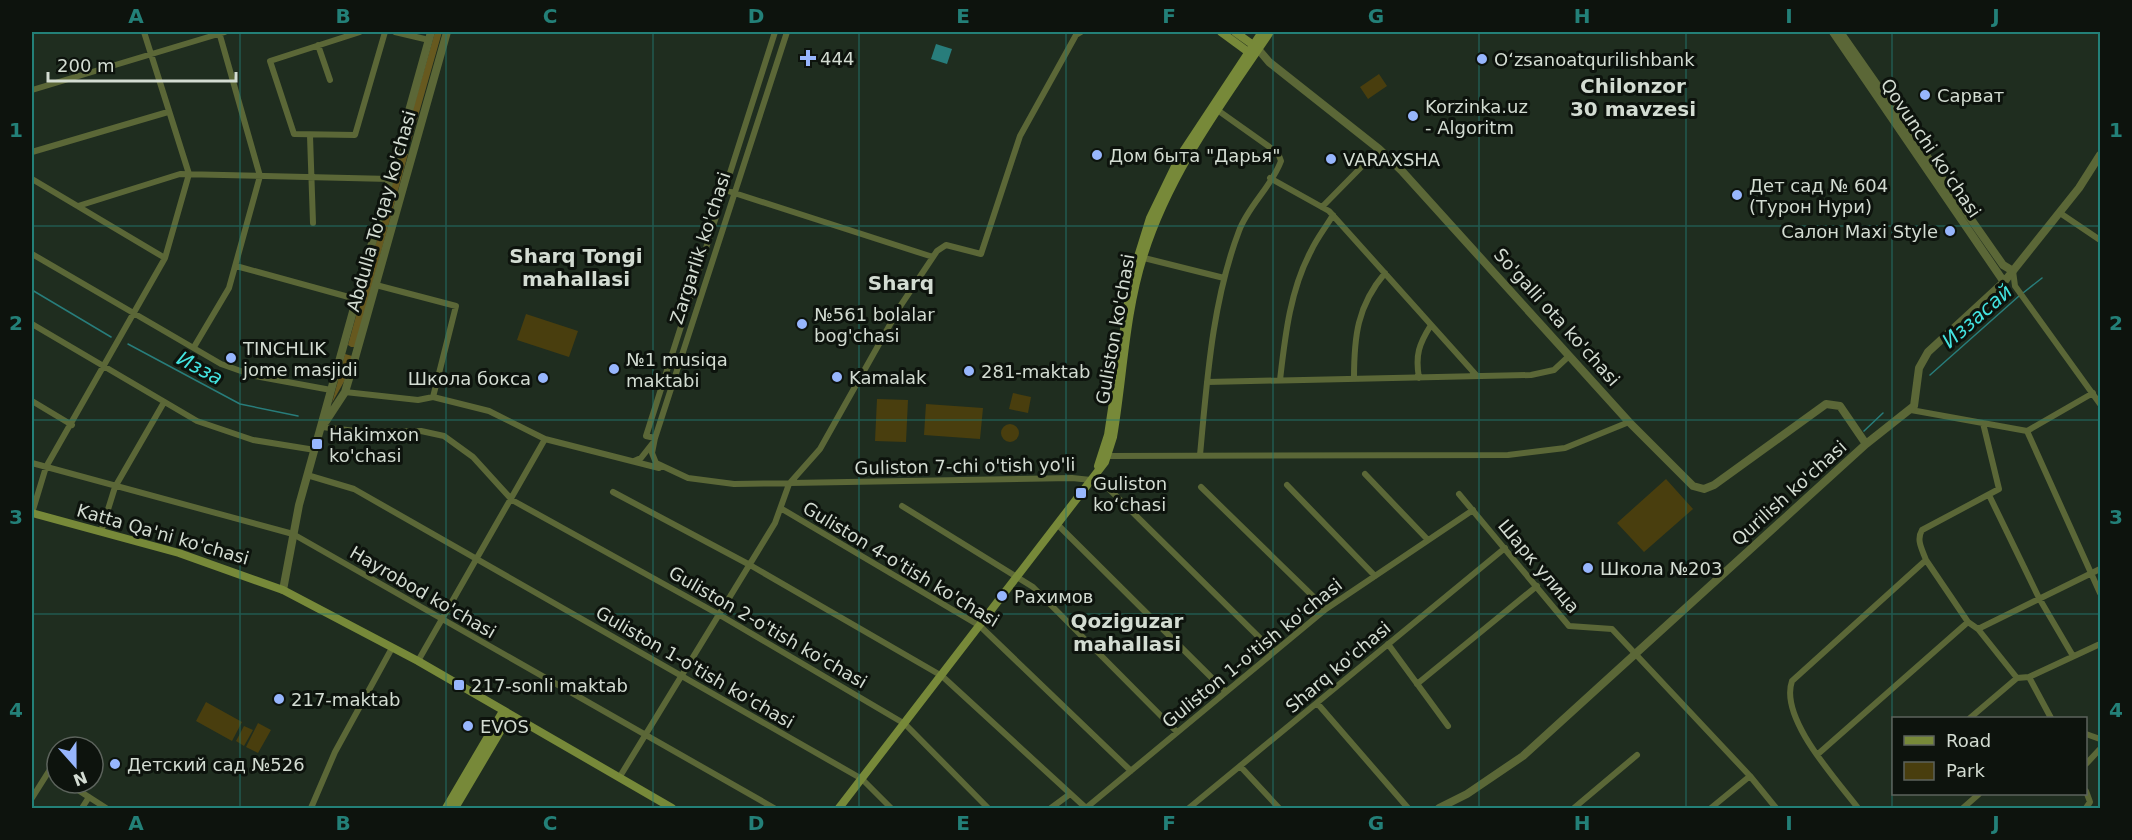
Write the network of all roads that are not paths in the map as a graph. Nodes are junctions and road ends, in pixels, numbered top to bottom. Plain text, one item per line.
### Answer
1 (144, 32) edge
2 (221, 32) edge
3 (360, 32) edge
4 (385, 32) edge
5 (395, 32) edge
6 (447, 32) edge
7 (775, 32) edge
8 (787, 32) edge
9 (1082, 32) edge
10 (1221, 32) edge
11 (1235, 32) edge
12 (1262, 32) edge
13 (1270, 32) edge
14 (1833, 32) edge
15 (1840, 32) edge
16 (430, 36) edge
17 (318, 45) junction
18 (1253, 51) junction
19 (152, 55) junction
20 (330, 80) dead end
21 (32, 90) edge
22 (1215, 109) junction
23 (168, 112) junction
24 (310, 136) junction
25 (399, 146) junction
26 (1379, 149) junction
27 (414, 150) junction
28 (32, 152) edge
29 (2099, 161) edge
30 (189, 174) junction
31 (260, 176) junction
32 (310, 177) junction
33 (1270, 178) junction
34 (32, 179) edge
35 (390, 179) junction
36 (724, 190) junction
37 (735, 193) junction
38 (78, 206) junction
39 (1323, 207) junction
40 (2060, 213) junction
41 (1333, 215) junction
42 (313, 223) dead end
43 (2100, 240) edge
44 (32, 254) edge
45 (933, 257) junction
46 (1140, 257) junction
47 (165, 258) junction
48 (236, 266) junction
49 (2013, 271) junction
50 (1384, 273) junction
51 (1224, 278) junction
52 (2004, 282) junction
53 (376, 285) junction
54 (2019, 291) junction
55 (356, 299) junction
56 (134, 313) junction
57 (32, 324) edge
58 (1431, 325) junction
59 (194, 346) junction
60 (342, 348) junction
61 (357, 352) junction
62 (1569, 356) junction
63 (103, 368) junction
64 (1477, 376) junction
65 (1419, 378) junction
66 (1353, 379) junction
67 (1280, 380) junction
68 (1207, 382) junction
69 (331, 390) junction
70 (345, 392) junction
71 (2093, 393) junction
72 (432, 397) junction
73 (32, 401) edge
74 (164, 404) junction
75 (2100, 404) edge
76 (1911, 410) junction
77 (1629, 422) junction
78 (1983, 423) junction
79 (72, 425) junction
80 (322, 427) junction
81 (2027, 431) junction
82 (545, 438) junction
83 (655, 438) junction
84 (1866, 444) junction
85 (315, 450) junction
86 (1108, 456) junction
87 (1200, 456) junction
88 (626, 461) junction
89 (32, 463) edge
90 (46, 467) junction
91 (662, 468) junction
92 (1365, 474) dead end
93 (307, 475) junction
94 (1090, 480) junction
95 (789, 484) junction
96 (1287, 485) dead end
97 (115, 487) junction
98 (1201, 488) dead end
99 (613, 492) dead end
100 (1459, 494) dead end
101 (1989, 495) junction
102 (512, 500) junction
103 (902, 506) dead end
104 (782, 509) junction
105 (1473, 510) junction
106 (32, 513) edge
107 (1057, 524) junction
108 (101, 532) junction
109 (293, 534) junction
110 (1428, 540) junction
111 (1505, 548) junction
112 (478, 559) junction
113 (1926, 560) junction
114 (750, 565) junction
115 (2100, 569) edge
116 (2092, 573) junction
117 (1018, 575) junction
118 (1376, 576) junction
119 (1536, 586) junction
120 (283, 590) junction
121 (2100, 593) edge
122 (2039, 598) junction
123 (1326, 609) junction
124 (718, 614) junction
125 (441, 620) junction
126 (1968, 622) junction
127 (980, 626) junction
128 (1978, 629) junction
129 (1388, 644) junction
130 (2100, 644) edge
131 (392, 648) junction
132 (1274, 652) junction
133 (1634, 652) junction
134 (2073, 656) junction
135 (418, 661) junction
136 (679, 676) junction
137 (942, 676) junction
138 (2029, 677) junction
139 (2017, 678) junction
140 (1417, 684) junction
141 (1226, 692) junction
142 (1317, 703) junction
143 (506, 713) junction
144 (1971, 717) edge
145 (2050, 717) edge
146 (905, 724) junction
147 (1448, 726) dead end
148 (1177, 732) junction
149 (644, 736) junction
150 (2100, 749) edge
151 (1818, 754) junction
152 (1637, 755) dead end
153 (2087, 762) edge
154 (1240, 766) junction
155 (1131, 771) junction
156 (1750, 776) junction
157 (45, 777) edge
158 (619, 778) junction
159 (862, 779) junction
160 (1070, 794) junction
161 (86, 795) edge
162 (1978, 795) edge
163 (89, 797) junction
164 (32, 798) edge
165 (82, 808) edge
166 (106, 808) edge
167 (311, 808) edge
168 (446, 808) edge
169 (455, 808) edge
170 (672, 808) edge
171 (774, 808) edge
172 (839, 808) edge
173 (891, 808) edge
174 (988, 808) edge
175 (1051, 808) edge
176 (1086, 808) edge
177 (1190, 808) edge
178 (1279, 808) edge
179 (1408, 808) edge
180 (1439, 808) edge
181 (1574, 808) edge
182 (1711, 808) edge
183 (1776, 808) edge
184 (1858, 808) edge
185 (1963, 808) edge

1 - 19 street
2 - 19 street
2 - 31 street
3 - 17 street
4 - 24 street
5 - 16 street
6 - 27 street, Abdulla To'qay ko'chasi
7 - 36 street, Zargarlik ko'chasi
8 - 37 street, Zargarlik ko'chasi
9 - 45 street
10 - 18 main road, So'galli ota ko'chasi
11 - 18 main road, So'galli ota ko'chasi
12 - 18 main road, Guliston ko'chasi
13 - 18 main road, Guliston ko'chasi
14 - 52 street, Qovunchi ko'chasi
15 - 49 street, Qovunchi ko'chasi
16 - 25 street, Abdulla To'qay ko'chasi
17 - 20 street
17 - 24 street
18 - 22 main road, Guliston ko'chasi
18 - 26 street, So'galli ota ko'chasi
19 - 21 street
19 - 23 street
22 - 33 street
22 - 46 main road, Guliston ko'chasi
23 - 28 street
23 - 30 street
24 - 32 street
25 - 27 street
25 - 35 street, Abdulla To'qay ko'chasi
26 - 39 street
26 - 62 street, So'galli ota ko'chasi
27 - 53 street, Abdulla To'qay ko'chasi
29 - 40 street
30 - 31 street
30 - 38 street
30 - 47 street
31 - 32 street
31 - 48 street
32 - 35 street
32 - 42 street
33 - 39 street
33 - 51 street
34 - 38 street
35 - 55 street, Abdulla To'qay ko'chasi
36 - 37 street
36 - 83 street, Zargarlik ko'chasi
37 - 45 street
37 - 83 street, Zargarlik ko'chasi
38 - 47 street
39 - 41 street
40 - 43 street
40 - 49 street
41 - 50 street
41 - 67 street
44 - 56 street
45 - 95 street
46 - 51 street
46 - 86 main road, Guliston ko'chasi
46 - 94 main road, Guliston ko'chasi
47 - 56 street
48 - 55 street
48 - 59 street
49 - 52 street
49 - 54 street
50 - 58 street
50 - 66 street
51 - 68 street
52 - 54 street
52 - 76 street
53 - 61 street, Abdulla To'qay ko'chasi
53 - 72 street
54 - 71 street
55 - 60 street, Abdulla To'qay ko'chasi
56 - 59 street
56 - 63 street
57 - 63 street
58 - 64 street
58 - 65 street
59 - 69 street
60 - 61 street
60 - 69 street, Abdulla To'qay ko'chasi
61 - 70 street, Abdulla To'qay ko'chasi
62 - 64 street
62 - 77 street, So'galli ota ko'chasi
63 - 74 street
63 - 79 street
64 - 65 street
65 - 66 street
66 - 67 street
67 - 68 street
68 - 87 street
69 - 80 street, Abdulla To'qay ko'chasi
70 - 72 street, Guliston 7-chi o'tish yo'li
70 - 80 street, Abdulla To'qay ko'chasi
71 - 75 street
71 - 81 street
72 - 82 street, Guliston 7-chi o'tish yo'li
73 - 79 street
74 - 85 street
74 - 97 street
76 - 78 street
76 - 84 street, Qurilish ko'chasi
77 - 84 street, So'galli ota ko'chasi
77 - 87 street
78 - 81 street
78 - 101 street
79 - 90 street
80 - 85 street, Abdulla To'qay ko'chasi
80 - 102 street, Guliston 2-o'tish ko'chasi
81 - 116 street
82 - 88 street, Guliston 7-chi o'tish yo'li
82 - 102 street
83 - 88 street
83 - 91 street
84 - 133 street, Qurilish ko'chasi
85 - 93 street, Abdulla To'qay ko'chasi
86 - 87 street
86 - 94 main road, Guliston ko'chasi
88 - 91 street, Guliston 7-chi o'tish yo'li
89 - 90 street, Hayrobod ko'chasi
90 - 97 street, Hayrobod ko'chasi
90 - 106 street
91 - 95 street, Guliston 7-chi o'tish yo'li
92 - 110 street
93 - 109 street, Abdulla To'qay ko'chasi
93 - 112 street, Guliston 1-o'tish ko'chasi
94 - 95 street, Guliston 7-chi o'tish yo'li
94 - 107 main road, Guliston ko'chasi
94 - 132 street, Guliston 7-chi o'tish yo'li
95 - 104 street
96 - 118 street
97 - 108 street
97 - 109 street, Hayrobod ko'chasi
98 - 123 street
99 - 114 street
100 - 105 street, Шарк улица
101 - 113 street
101 - 122 street
102 - 112 street
102 - 124 street, Guliston 2-o'tish ko'chasi
103 - 117 street
104 - 114 street
104 - 127 street, Guliston 4-o'tish ko'chasi
105 - 110 street, Guliston 1-o'tish ko'chasi
105 - 111 street, Шарк улица
106 - 108 main road, Katta Qa'ni ko'chasi
107 - 117 main road, Guliston ko'chasi
107 - 141 street
108 - 120 main road, Katta Qa'ni ko'chasi
109 - 120 street, Abdulla To'qay ko'chasi
109 - 125 street, Hayrobod ko'chasi
110 - 118 street, Guliston 1-o'tish ko'chasi
111 - 119 street, Шарк улица
111 - 129 street, Sharq ko'chasi
112 - 125 street
112 - 136 street, Guliston 1-o'tish ko'chasi
113 - 126 street
113 - 151 street
114 - 124 street
114 - 137 street
115 - 116 street
116 - 121 street
116 - 122 street
117 - 127 main road, Guliston ko'chasi
117 - 148 street
118 - 123 street, Guliston 1-o'tish ko'chasi
119 - 133 street, Шарк улица
119 - 140 street
120 - 131 main road, Katta Qa'ni ko'chasi
122 - 128 street
122 - 134 street
123 - 132 street, Guliston 1-o'tish ko'chasi
124 - 136 street
124 - 146 street, Guliston 2-o'tish ko'chasi
125 - 135 street
125 - 149 street, Hayrobod ko'chasi
126 - 128 street
126 - 151 street
127 - 137 main road, Guliston ko'chasi
127 - 155 street, Guliston 4-o'tish ko'chasi
128 - 139 street
129 - 140 street
129 - 142 street, Sharq ko'chasi
130 - 134 street
131 - 135 main road, Katta Qa'ni ko'chasi
131 - 167 street
132 - 141 street, Guliston 1-o'tish ko'chasi
133 - 156 street, Шарк улица
133 - 180 street, Qurilish ko'chasi
134 - 138 street
135 - 143 main road, Katta Qa'ni ko'chasi
136 - 149 street
136 - 159 street, Guliston 1-o'tish ko'chasi
137 - 146 main road, Guliston ko'chasi
137 - 160 street
138 - 139 street
138 - 145 street
139 - 144 street
140 - 147 street
141 - 148 street, Guliston 1-o'tish ko'chasi
142 - 154 street, Sharq ko'chasi
142 - 179 street
143 - 158 main road, Katta Qa'ni ko'chasi
143 - 168 main road
143 - 169 main road
146 - 159 main road, Guliston ko'chasi
146 - 174 street, Guliston 2-o'tish ko'chasi
148 - 155 street, Guliston 1-o'tish ko'chasi
149 - 158 street
149 - 171 street, Hayrobod ko'chasi
150 - 153 street
151 - 184 street
152 - 181 street
154 - 177 street, Sharq ko'chasi
154 - 178 street
155 - 176 street, Guliston 1-o'tish ko'chasi
156 - 182 street
156 - 183 street, Шарк улица
157 - 164 street
158 - 170 main road, Katta Qa'ni ko'chasi
159 - 172 main road, Guliston ko'chasi
159 - 173 street, Guliston 1-o'tish ko'chasi
160 - 175 street
160 - 176 street
161 - 163 street
162 - 185 street
163 - 165 street
163 - 166 street

